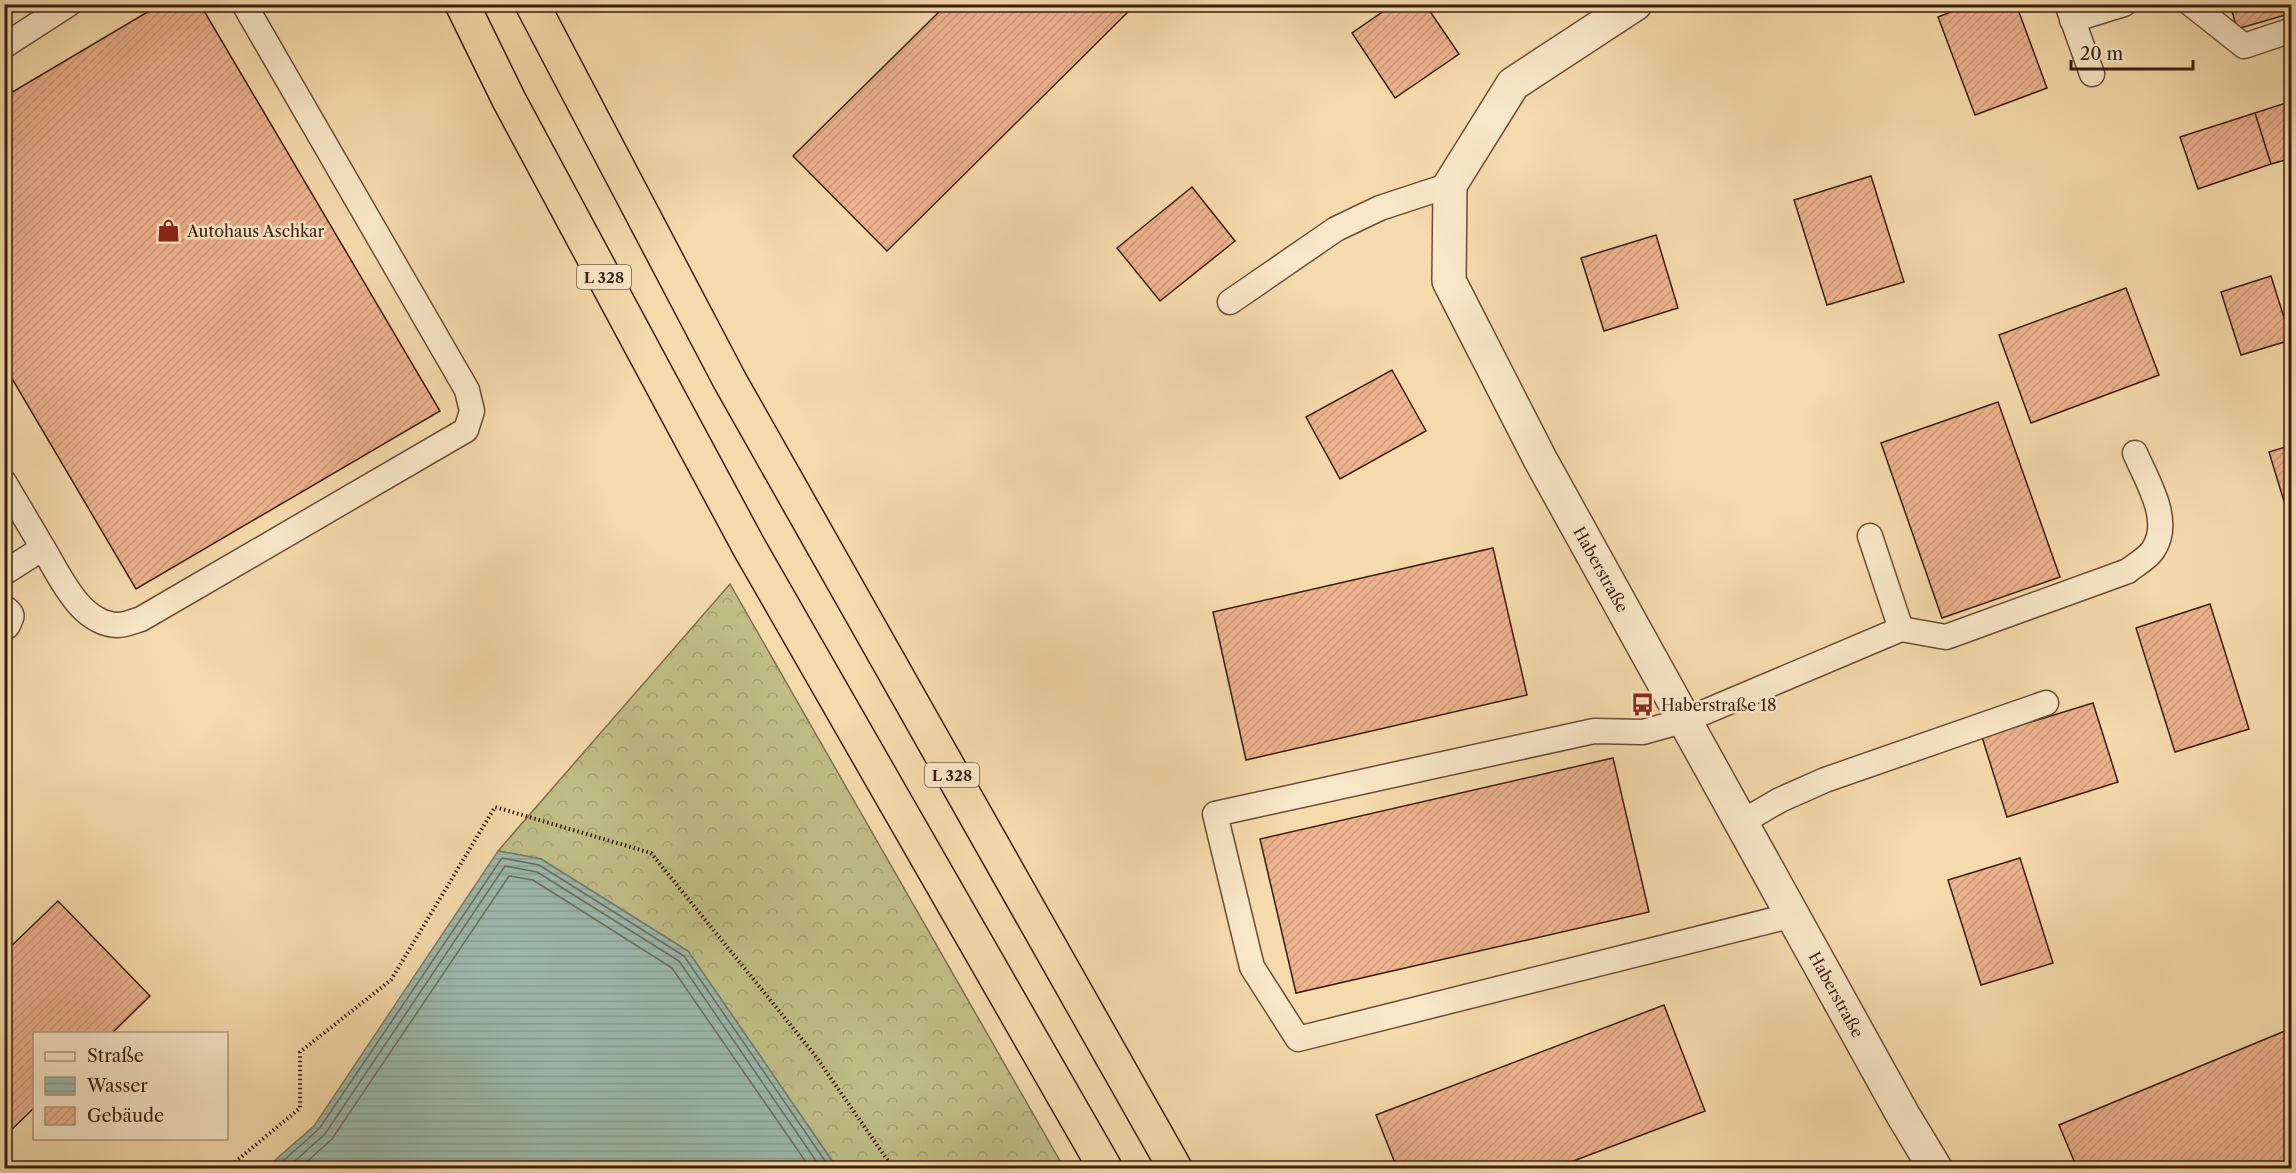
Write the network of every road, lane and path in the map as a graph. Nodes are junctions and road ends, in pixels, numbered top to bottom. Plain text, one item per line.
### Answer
1 (69, 4) edge
2 (244, 4) edge
3 (462, 4) edge
4 (532, 4) edge
5 (1635, 4) edge
6 (2124, 4) edge
7 (2192, 4) edge
8 (2070, 12) edge
9 (2292, 30) edge
10 (4, 46) edge
11 (2092, 74) dead end
12 (1450, 185) junction
13 (1230, 302) dead end
14 (2135, 453) dead end
15 (7, 494) edge
16 (1870, 536) dead end
17 (43, 548) junction
18 (4, 573) edge
19 (4, 613) edge
20 (4, 623) edge
21 (1901, 629) junction
22 (2046, 703) dead end
23 (1686, 720) junction
24 (1742, 822) junction
25 (1793, 915) junction
26 (228, 1168) edge
27 (893, 1168) edge
28 (1105, 1168) edge
29 (1175, 1168) edge
30 (1935, 1168) edge

1 - 10 lane
2 - 17 lane
3 - 28 highway, L 328
4 - 29 highway, L 328
5 - 12 street
6 - 8 lane
7 - 9 lane
8 - 11 lane
12 - 13 lane
12 - 23 street, Haberstraße
14 - 21 lane
15 - 17 lane
16 - 21 lane
17 - 18 lane
19 - 20 street
21 - 23 lane
22 - 24 lane
23 - 24 street, Haberstraße
23 - 25 lane
24 - 25 street, Haberstraße
25 - 30 street, Haberstraße
26 - 27 path

